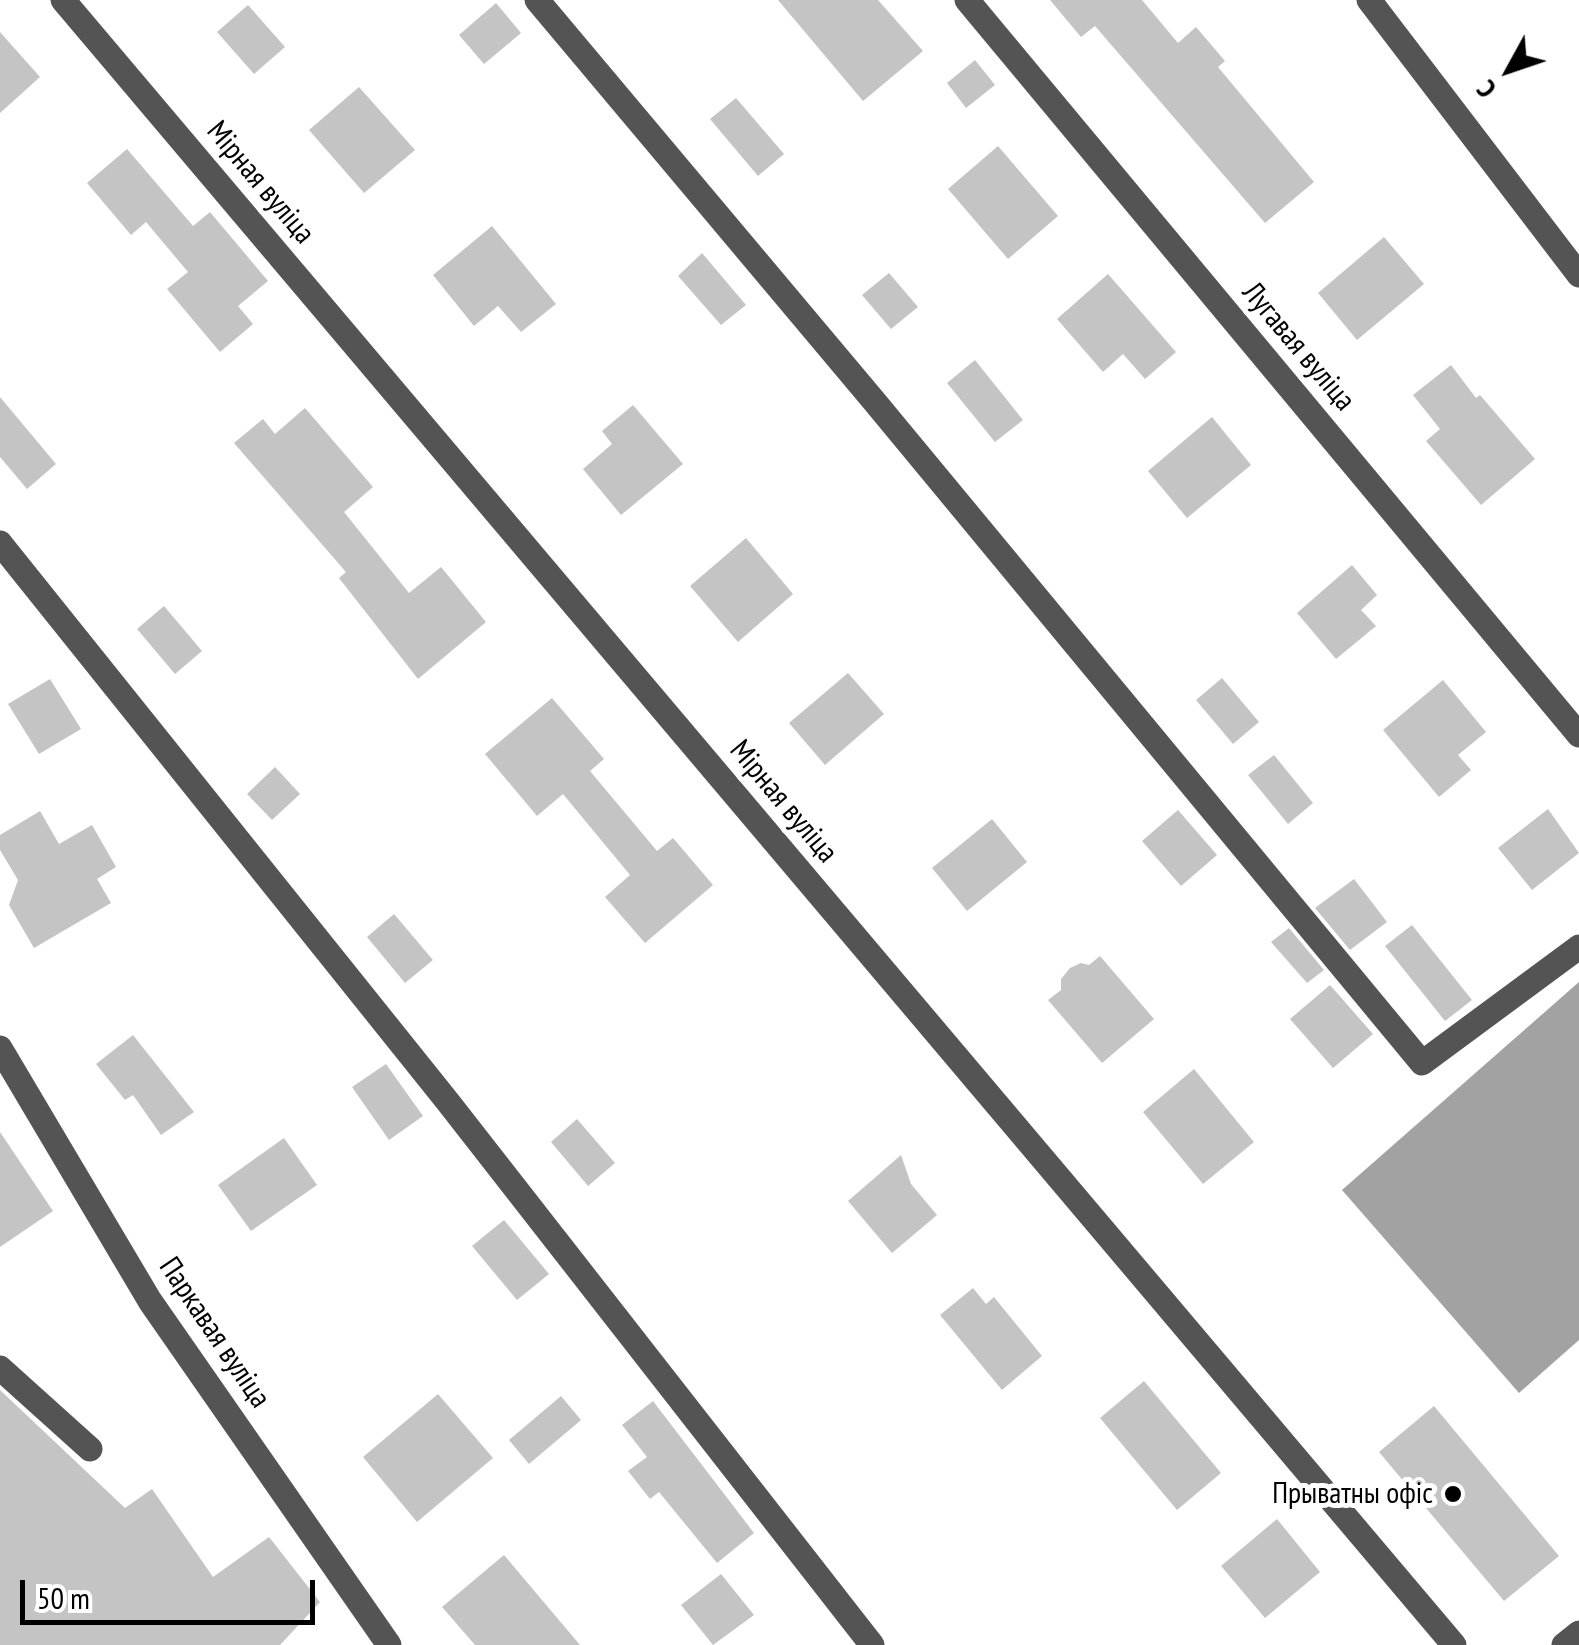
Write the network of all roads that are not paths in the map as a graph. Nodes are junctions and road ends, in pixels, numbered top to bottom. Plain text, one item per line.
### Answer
1 (63, 0) edge
2 (537, 0) edge
3 (967, 0) edge
4 (1369, 0) edge
5 (1579, 275) edge
6 (0, 543) edge
7 (1579, 735) edge
8 (1579, 948) edge
9 (0, 1048) edge
10 (0, 1368) edge
11 (90, 1449) dead end
12 (1579, 1633) edge
13 (389, 1645) edge
14 (872, 1645) edge
15 (1454, 1645) edge
16 (1564, 1645) edge

1 - 15 street, Мірная вуліца
2 - 8 street
3 - 7 street, Лугавая вуліца
4 - 5 street
6 - 14 street
9 - 13 street, Паркавая вуліца
10 - 11 street
12 - 16 street

